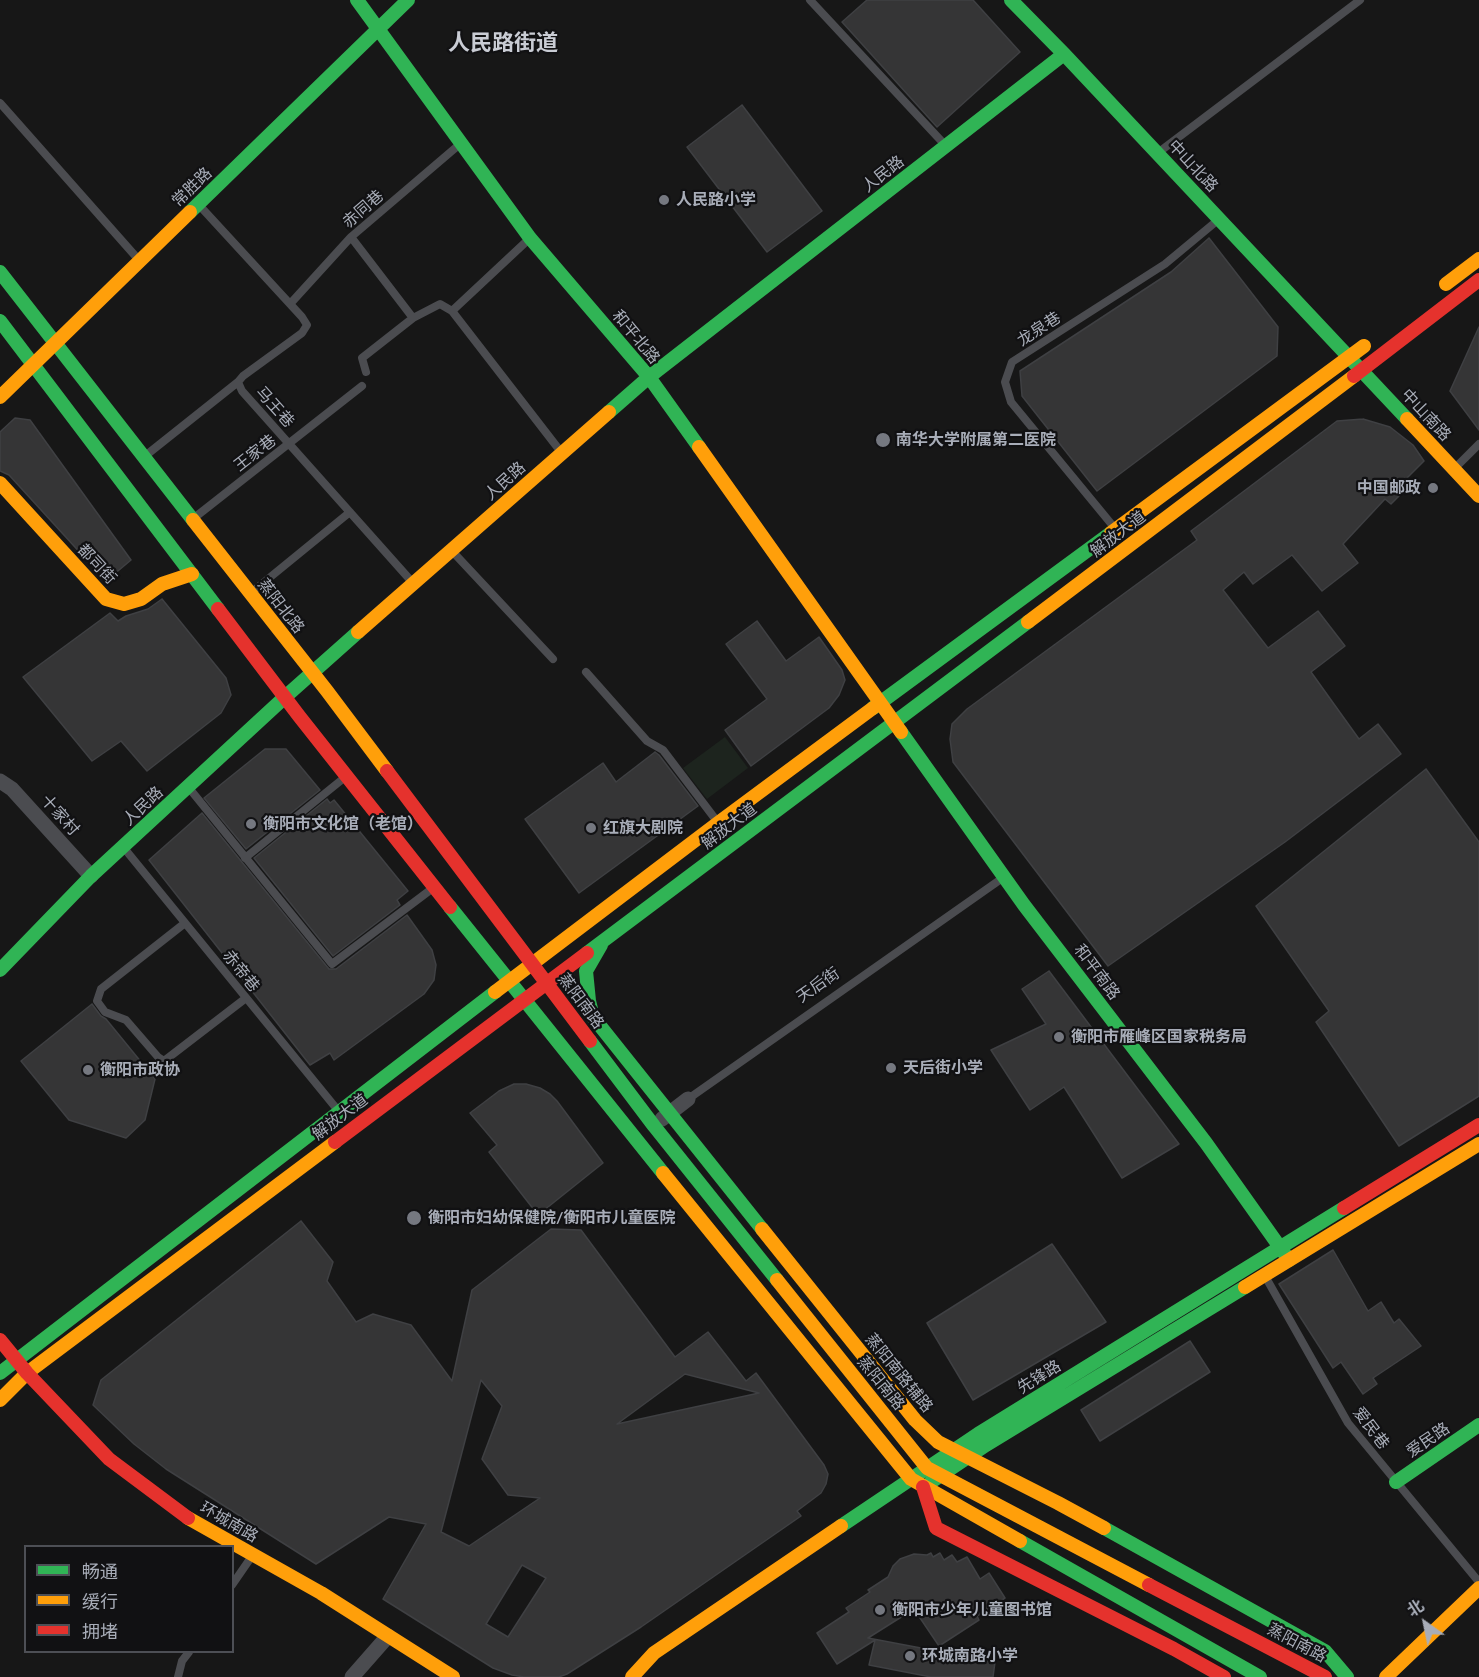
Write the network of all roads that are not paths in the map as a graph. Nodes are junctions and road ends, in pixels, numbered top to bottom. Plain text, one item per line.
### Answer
1 (357, 0) edge
2 (408, 0) edge
3 (810, 0) edge
4 (1011, 0) edge
5 (1360, 0) edge
6 (378, 29) junction
7 (1064, 54) junction
8 (0, 103) edge
9 (462, 143) junction
10 (946, 146) junction
11 (1158, 153) junction
12 (198, 204) junction
13 (1219, 218) junction
14 (351, 237) junction
15 (530, 238) junction
16 (1479, 259) edge
17 (140, 261) junction
18 (0, 272) edge
19 (1479, 280) edge
20 (1433, 294) dead end
21 (290, 304) junction
22 (452, 311) junction
23 (413, 318) junction
24 (0, 321) edge
25 (1377, 336) dead end
26 (56, 343) junction
27 (1349, 357) junction
28 (34, 364) junction
29 (1361, 370) junction
30 (366, 372) dead end
31 (649, 377) junction
32 (238, 382) junction
33 (362, 386) dead end
34 (0, 397) edge
35 (289, 443) junction
36 (1479, 444) edge
37 (561, 453) junction
38 (144, 456) junction
39 (1454, 469) junction
40 (0, 483) edge
41 (1479, 496) edge
42 (350, 512) junction
43 (193, 519) junction
44 (1116, 529) junction
45 (452, 550) junction
46 (192, 574) junction
47 (414, 584) junction
48 (250, 593) junction
49 (553, 660) dead end
50 (586, 672) dead end
51 (313, 674) junction
52 (285, 698) junction
53 (881, 703) junction
54 (895, 722) junction
55 (347, 776) junction
56 (0, 781) edge
57 (188, 787) junction
58 (718, 823) junction
59 (123, 847) junction
60 (245, 858) junction
61 (91, 876) junction
62 (1005, 876) junction
63 (435, 887) junction
64 (185, 923) junction
65 (604, 940) junction
66 (533, 963) junction
67 (0, 970) edge
68 (509, 981) junction
69 (547, 983) junction
70 (246, 998) junction
71 (524, 1000) junction
72 (688, 1099) joint
73 (339, 1111) junction
74 (670, 1113) junction
75 (1479, 1125) edge
76 (654, 1126) junction
77 (1479, 1144) edge
78 (1280, 1248) junction
79 (1288, 1260) junction
80 (1264, 1275) junction
81 (0, 1340) edge
82 (15, 1360) junction
83 (0, 1373) edge
84 (27, 1373) junction
85 (0, 1400) edge
86 (1479, 1425) edge
87 (954, 1450) junction
88 (968, 1457) junction
89 (927, 1467) junction
90 (941, 1475) junction
91 (910, 1479) junction
92 (1396, 1482) junction
93 (923, 1487) junction
94 (253, 1555) junction
95 (234, 1582) edge
96 (1479, 1582) edge
97 (1479, 1588) edge
98 (388, 1636) junction
99 (188, 1653) edge
100 (178, 1677) edge
101 (352, 1677) edge
102 (453, 1677) edge
103 (632, 1677) edge
104 (648, 1677) edge
105 (1224, 1677) edge
106 (1260, 1677) edge
107 (1325, 1677) edge
108 (1347, 1677) edge
109 (1386, 1677) edge

1 - 6 main road, 和平北路
2 - 6 main road, 常胜路
3 - 10 lane
4 - 7 main road, 中山北路
5 - 11 lane
6 - 9 main road, 和平北路
6 - 12 main road, 常胜路
7 - 10 main road, 人民路
7 - 11 main road, 中山北路
8 - 17 lane
9 - 14 lane, 赤同巷
9 - 15 main road, 和平北路
10 - 31 main road, 人民路
11 - 13 main road, 中山北路
12 - 17 main road, 常胜路
12 - 21 lane, 马王巷
13 - 27 main road, 中山北路
13 - 44 lane, 龙泉巷
14 - 21 lane, 赤同巷
14 - 23 lane
15 - 22 lane
15 - 31 main road, 和平北路
16 - 20 main road
17 - 26 main road, 常胜路
18 - 26 main road, 蒸阳北路
19 - 29 main road, 解放大道
21 - 32 lane, 马王巷
22 - 23 lane
22 - 37 lane
23 - 30 lane
24 - 28 main road
25 - 27 main road, 解放大道
26 - 28 main road, 常胜路
26 - 38 main road, 蒸阳北路
27 - 29 main road, 中山南路
27 - 44 main road, 解放大道
28 - 34 main road, 常胜路
28 - 46 main road
29 - 39 main road, 中山南路
29 - 54 main road, 解放大道
31 - 37 main road, 人民路
31 - 53 main road, 和平北路
32 - 35 lane, 马王巷
32 - 38 lane
33 - 35 lane, 王家巷
35 - 42 lane, 马王巷
35 - 43 lane, 王家巷
36 - 39 lane
37 - 45 main road, 人民路
38 - 43 main road, 蒸阳北路
39 - 41 main road, 中山南路
40 - 46 main road, 都司街
42 - 47 lane, 马王巷
42 - 48 lane
43 - 48 main road, 蒸阳北路
44 - 53 main road, 解放大道
45 - 47 main road, 人民路
45 - 49 lane
46 - 52 main road
47 - 51 main road, 人民路
48 - 51 main road, 蒸阳北路
50 - 58 lane
51 - 52 main road, 人民路
51 - 66 main road, 蒸阳北路
52 - 55 main road
52 - 57 main road, 人民路
53 - 54 main road, 和平南路
53 - 58 main road, 解放大道
54 - 62 main road, 和平南路
54 - 65 main road, 解放大道
55 - 60 lane
55 - 63 main road
56 - 61 street, 十家村
57 - 59 main road, 人民路
57 - 60 lane
58 - 66 main road, 解放大道
59 - 61 main road, 人民路
59 - 64 lane, 赤帝巷
60 - 63 lane
61 - 67 main road, 人民路
62 - 72 lane, 天后街
62 - 78 main road, 和平南路
63 - 68 main road
64 - 70 lane, 赤帝巷
64 - 70 lane
65 - 69 main road, 解放大道
65 - 74 main road, 蒸阳南路辅路
66 - 68 main road, 解放大道
66 - 69 main road, 蒸阳南路
68 - 71 main road
68 - 73 main road, 解放大道
69 - 71 main road, 解放大道
69 - 76 main road, 蒸阳南路
70 - 73 lane, 赤帝巷
71 - 84 main road, 解放大道
71 - 91 main road
72 - 74 street, 天后街
73 - 82 main road, 解放大道
74 - 76 street, 天后街
74 - 87 main road, 蒸阳南路辅路
75 - 78 main road, 先锋路
76 - 89 main road, 蒸阳南路
77 - 79 main road, 先锋路
78 - 79 main road, 和平南路
78 - 87 main road, 先锋路
79 - 80 main road, 先锋路
80 - 88 main road, 先锋路
80 - 92 lane, 爱民巷
81 - 82 main road, 环城南路
82 - 83 main road, 解放大道
82 - 84 main road, 环城南路
84 - 85 main road, 解放大道
84 - 94 main road, 环城南路
86 - 92 main road, 爱民路
87 - 88 main road, 蒸阳南路辅路
87 - 89 main road, 先锋路
88 - 90 main road, 先锋路
88 - 108 main road, 蒸阳南路辅路
89 - 90 main road, 蒸阳南路
89 - 91 main road, 先锋路
90 - 93 main road, 先锋路
90 - 107 main road, 蒸阳南路
91 - 93 main road
91 - 103 main road, 先锋路
92 - 96 lane, 爱民巷
93 - 104 main road, 先锋路
93 - 105 main road
93 - 106 main road
94 - 95 lane
94 - 98 main road, 环城南路
97 - 109 main road
98 - 101 street
98 - 102 main road, 环城南路
99 - 100 lane

